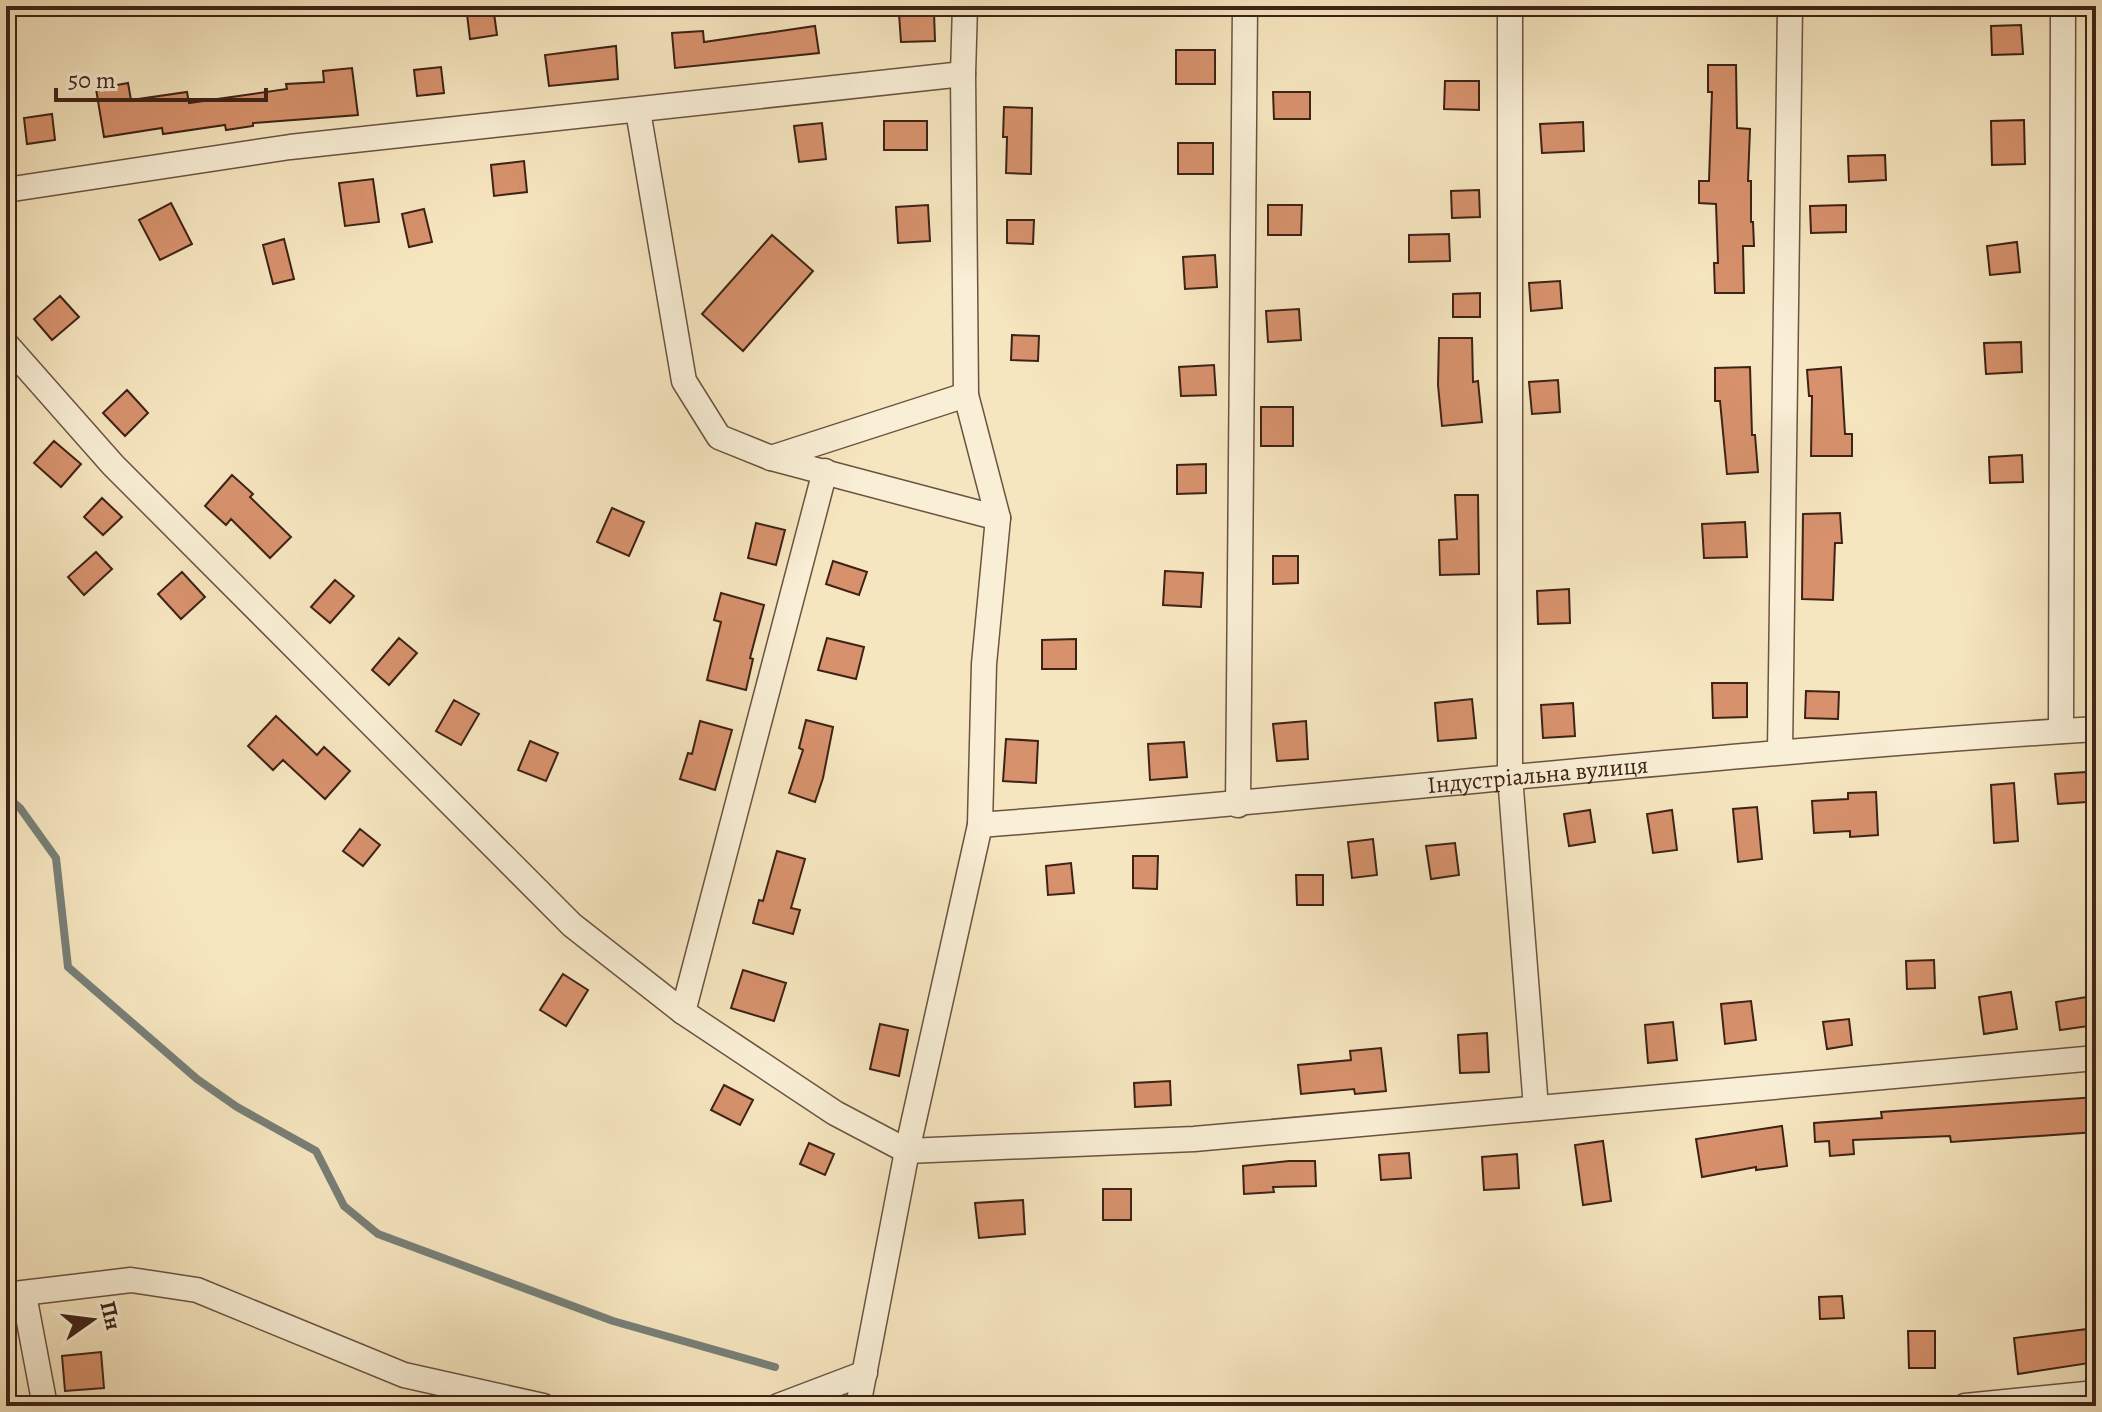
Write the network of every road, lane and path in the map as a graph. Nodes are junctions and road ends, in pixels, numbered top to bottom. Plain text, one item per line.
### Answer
1 (965, 6) edge
2 (1245, 6) edge
3 (1510, 6) edge
4 (1790, 6) edge
5 (2063, 6) edge
6 (963, 74) junction
7 (638, 111) junction
8 (6, 190) edge
9 (6, 344) edge
10 (966, 395) junction
11 (771, 458) junction
12 (825, 471) junction
13 (998, 518) junction
14 (2096, 729) edge
15 (2061, 731) junction
16 (1780, 752) junction
17 (1510, 776) junction
18 (1238, 805) junction
19 (980, 825) junction
20 (683, 1012) junction
21 (2096, 1058) edge
22 (1536, 1108) junction
23 (907, 1151) junction
24 (15, 1295) edge
25 (865, 1373) junction
26 (2096, 1393) edge
27 (45, 1406) edge
28 (543, 1406) edge
29 (778, 1406) edge
30 (858, 1406) edge
31 (1965, 1406) edge

1 - 6 street
2 - 18 street
3 - 17 street
4 - 16 street
5 - 15 street
6 - 7 street
6 - 10 street
7 - 8 street
7 - 11 street
9 - 20 street
10 - 11 street
10 - 13 street
11 - 12 street
12 - 13 street
12 - 20 street
13 - 19 street
14 - 15 street, Індустріальна вулиця
15 - 16 street, Індустріальна вулиця
16 - 17 street, Індустріальна вулиця
17 - 18 street, Індустріальна вулиця
17 - 22 street
18 - 19 street, Індустріальна вулиця
19 - 23 street
20 - 23 street
21 - 22 street
22 - 23 street
23 - 25 street
24 - 27 street
24 - 28 street
25 - 29 street
25 - 30 street
26 - 31 street

